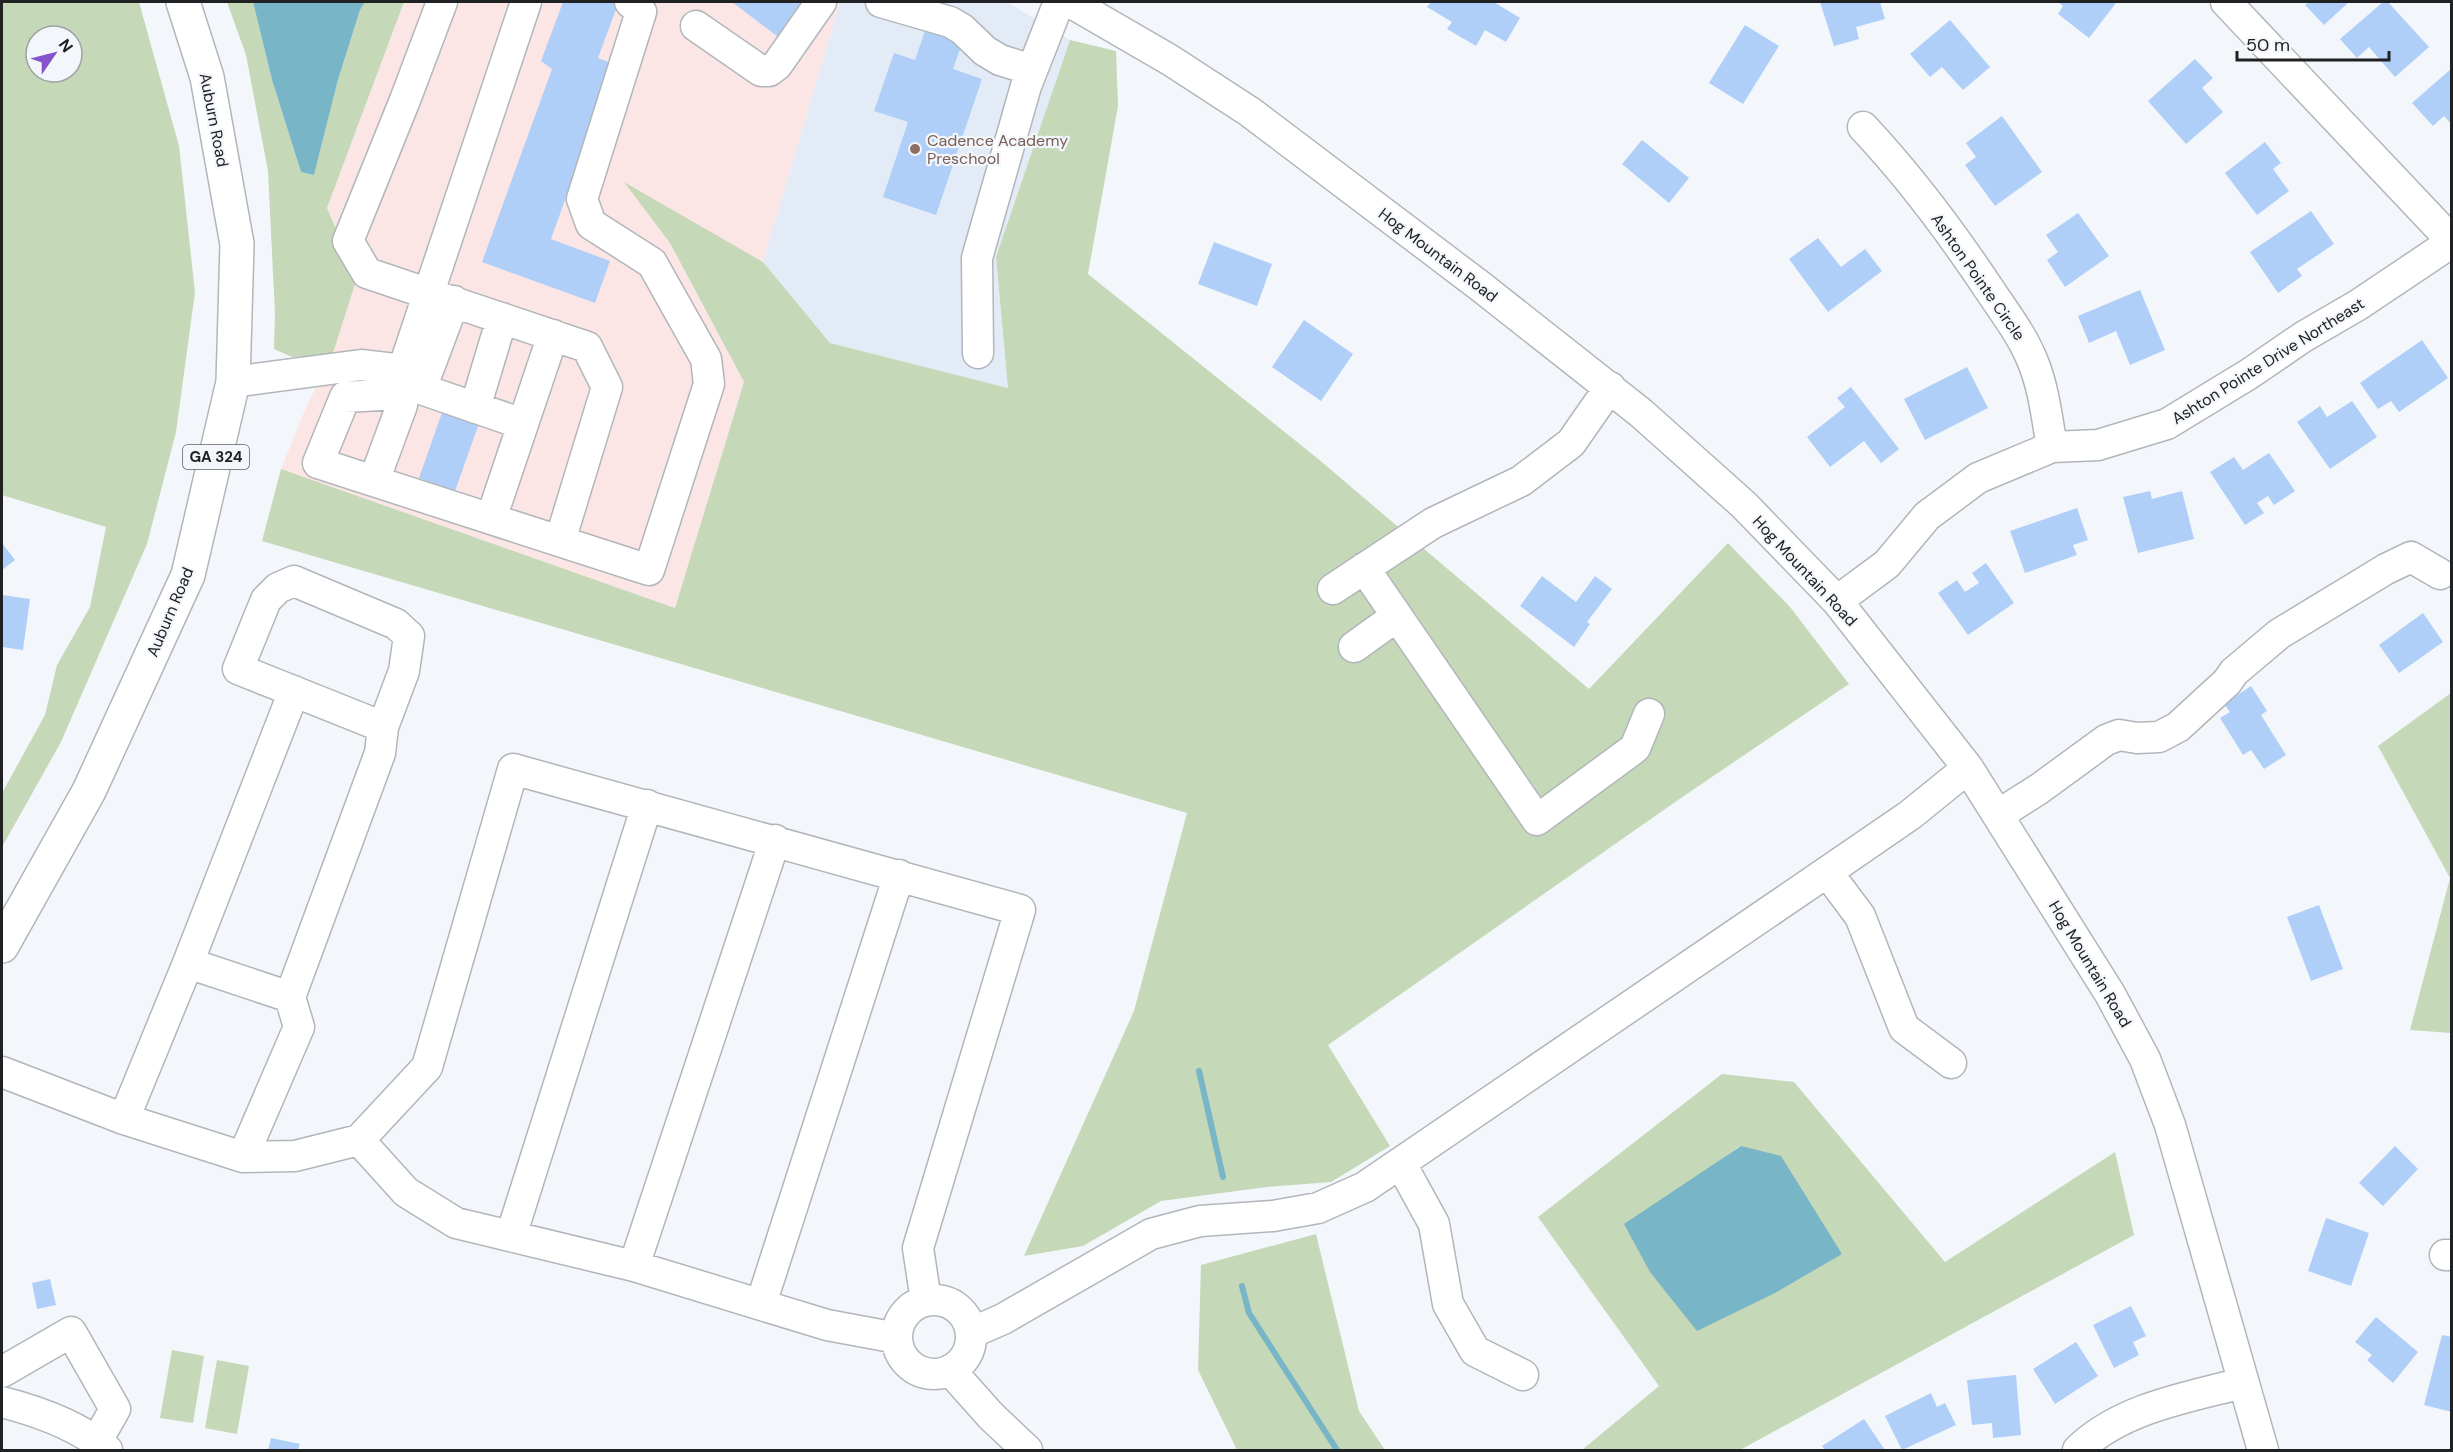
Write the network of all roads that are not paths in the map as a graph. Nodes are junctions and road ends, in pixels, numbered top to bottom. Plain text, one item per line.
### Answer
1 (183, 2) edge
2 (442, 2) edge
3 (526, 2) edge
4 (630, 2) edge
5 (821, 2) edge
6 (881, 2) edge
7 (1059, 2) edge
8 (1070, 2) edge
9 (2226, 2) edge
10 (696, 26) dead end
11 (1032, 70) junction
12 (1863, 127) dead end
13 (2451, 242) edge
14 (442, 297) junction
15 (502, 318) junction
16 (553, 335) junction
17 (978, 353) dead end
18 (233, 382) junction
19 (405, 384) junction
20 (1610, 387) junction
21 (475, 408) junction
22 (523, 424) junction
23 (2052, 447) junction
24 (374, 481) junction
25 (491, 519) junction
26 (560, 541) junction
27 (1364, 568) junction
28 (2440, 574) dead end
29 (1333, 589) dead end
30 (1837, 601) junction
31 (1397, 616) junction
32 (1354, 647) dead end
33 (294, 691) junction
34 (1649, 714) dead end
35 (383, 727) junction
36 (1968, 768) junction
37 (647, 805) junction
38 (1998, 815) junction
39 (775, 840) junction
40 (1827, 872) junction
41 (899, 875) junction
42 (2, 946) edge
43 (188, 963) junction
44 (290, 997) junction
45 (1951, 1063) dead end
46 (2, 1072) edge
47 (124, 1119) junction
48 (359, 1140) junction
49 (243, 1157) junction
50 (1401, 1164) junction
51 (511, 1236) junction
52 (634, 1266) junction
53 (926, 1301) junction
54 (761, 1304) junction
55 (971, 1333) junction
56 (897, 1338) junction
57 (950, 1370) junction
58 (2, 1372) edge
59 (1523, 1375) dead end
60 (2242, 1383) junction
61 (2, 1402) edge
62 (102, 1446) edge
63 (1027, 1450) edge
64 (2078, 1450) edge
65 (2263, 1450) edge

1 - 18 main road, Auburn Road / GA 324
2 - 14 street
3 - 14 street
4 - 26 street
5 - 10 street
6 - 11 street
7 - 11 street
8 - 20 street, Hog Mountain Road
9 - 13 street, Ashton Pointe Drive Northeast
11 - 17 street
12 - 23 street, Ashton Pointe Circle
13 - 23 street, Ashton Pointe Drive Northeast
14 - 15 street
14 - 19 street
15 - 16 street
15 - 21 street
16 - 22 street
16 - 26 street
18 - 19 street
18 - 42 main road, Auburn Road / GA 324
19 - 21 street
19 - 24 street
19 - 24 street
20 - 27 street
20 - 30 street, Hog Mountain Road
21 - 22 street
22 - 25 street
23 - 30 street, Ashton Pointe Drive Northeast
24 - 25 street
25 - 26 street
27 - 29 street
27 - 31 street
28 - 38 street
30 - 36 street, Hog Mountain Road
31 - 32 street
31 - 34 street
33 - 35 street
33 - 35 street
33 - 43 street
35 - 44 street
36 - 38 street, Hog Mountain Road
36 - 40 street
37 - 39 street
37 - 48 street
37 - 51 street
38 - 60 street, Hog Mountain Road
39 - 41 street
39 - 52 street
40 - 45 street
40 - 50 street
41 - 53 street
41 - 54 street
43 - 44 street
43 - 47 street
44 - 49 street
46 - 47 street
47 - 49 street
48 - 49 street
48 - 51 street
50 - 55 street
50 - 59 street
51 - 52 street
52 - 54 street
53 - 55 street
53 - 56 street
54 - 56 street
55 - 57 street
56 - 57 street
57 - 63 street
58 - 62 street
60 - 64 street
60 - 65 street, Hog Mountain Road
61 - 62 street

